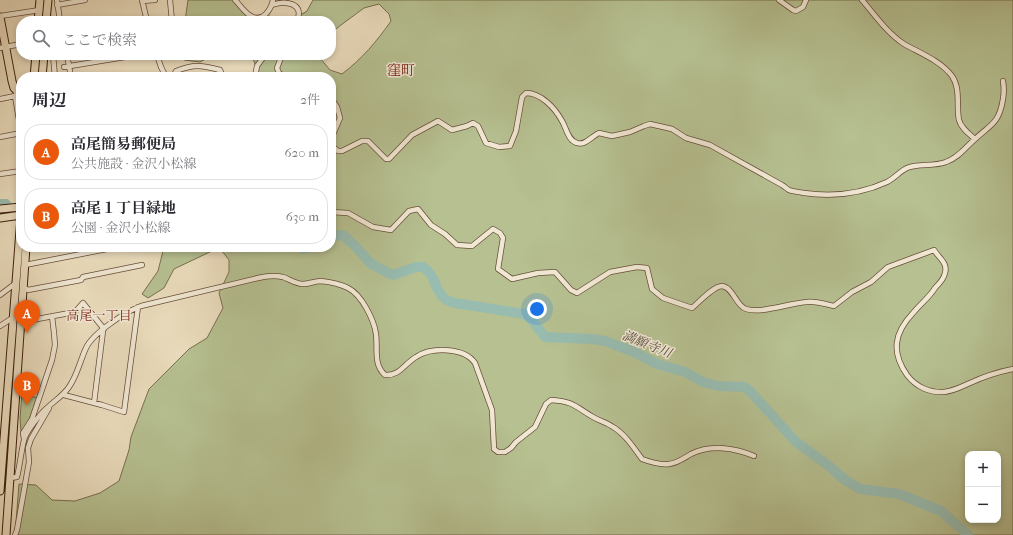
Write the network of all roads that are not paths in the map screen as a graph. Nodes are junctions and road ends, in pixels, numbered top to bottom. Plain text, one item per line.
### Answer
1 (40, 0) edge
2 (48, 0) edge
3 (85, 0) edge
4 (142, 0) edge
5 (155, 0) edge
6 (170, 0) edge
7 (235, 0) edge
8 (779, 0) edge
9 (806, 0) edge
10 (862, 0) edge
11 (57, 2) edge
12 (273, 3) edge
13 (40, 10) junction
14 (0, 16) edge
15 (39, 16) edge
16 (46, 16) edge
17 (59, 16) edge
18 (146, 16) edge
19 (172, 16) edge
20 (251, 16) edge
21 (264, 16) edge
22 (299, 16) edge
23 (16, 45) edge
24 (3, 48) edge
25 (36, 60) edge
26 (44, 60) edge
27 (53, 60) edge
28 (67, 60) edge
29 (108, 60) edge
30 (159, 60) edge
31 (261, 60) edge
32 (280, 60) edge
33 (67, 67) junction
34 (34, 72) edge
35 (42, 72) edge
36 (55, 72) edge
37 (69, 72) edge
38 (164, 72) edge
39 (176, 72) edge
40 (221, 72) edge
41 (256, 72) edge
42 (279, 72) edge
43 (1003, 81) dead end
44 (16, 91) edge
45 (16, 94) edge
46 (0, 99) edge
47 (336, 106) edge
48 (336, 127) edge
49 (16, 134) edge
50 (0, 137) edge
51 (975, 139) junction
52 (336, 149) edge
53 (16, 172) edge
54 (0, 174) edge
55 (16, 207) edge
56 (0, 209) edge
57 (336, 212) edge
58 (16, 216) edge
59 (0, 218) edge
60 (18, 252) edge
61 (26, 252) edge
62 (89, 252) edge
63 (25, 264) junction
64 (142, 265) dead end
65 (16, 283) junction
66 (23, 287) junction
67 (0, 294) edge
68 (138, 307) junction
69 (52, 316) junction
70 (14, 317) junction
71 (21, 322) junction
72 (0, 326) edge
73 (103, 330) junction
74 (1013, 369) edge
75 (64, 395) junction
76 (94, 403) junction
77 (3, 404) edge
78 (52, 404) junction
79 (24, 439) junction
80 (754, 456) dead end
81 (0, 477) edge
82 (10, 478) junction
83 (0, 491) edge
84 (6, 535) edge
85 (15, 535) edge

1 - 13 main road
2 - 16 main road
3 - 11 street
4 - 5 street
4 - 18 street
6 - 19 street
7 - 20 street
8 - 9 street
10 - 51 street
11 - 17 street
12 - 21 street
12 - 22 street
13 - 14 street
13 - 15 main road
14 - 24 main road
23 - 24 street
24 - 44 main road
25 - 34 main road
26 - 35 main road
27 - 36 street
28 - 33 street
29 - 33 street
30 - 38 street
31 - 41 street
32 - 42 street
33 - 37 street
39 - 40 street
43 - 51 street
45 - 46 street
47 - 48 street
49 - 50 street
51 - 52 street
53 - 54 street
55 - 56 main road
57 - 74 street
58 - 59 main road
60 - 65 main road
61 - 63 main road
62 - 63 street
63 - 66 main road
64 - 66 street
65 - 67 street
65 - 70 main road
66 - 71 main road
68 - 73 street
68 - 76 street
68 - 80 street
69 - 71 street
69 - 73 street
69 - 79 street
70 - 72 street
70 - 77 main road
71 - 82 main road
73 - 75 street
73 - 76 street
75 - 76 street
75 - 78 street
77 - 81 main road
78 - 79 street
78 - 85 street
79 - 82 street
81 - 83 main road
82 - 84 main road

